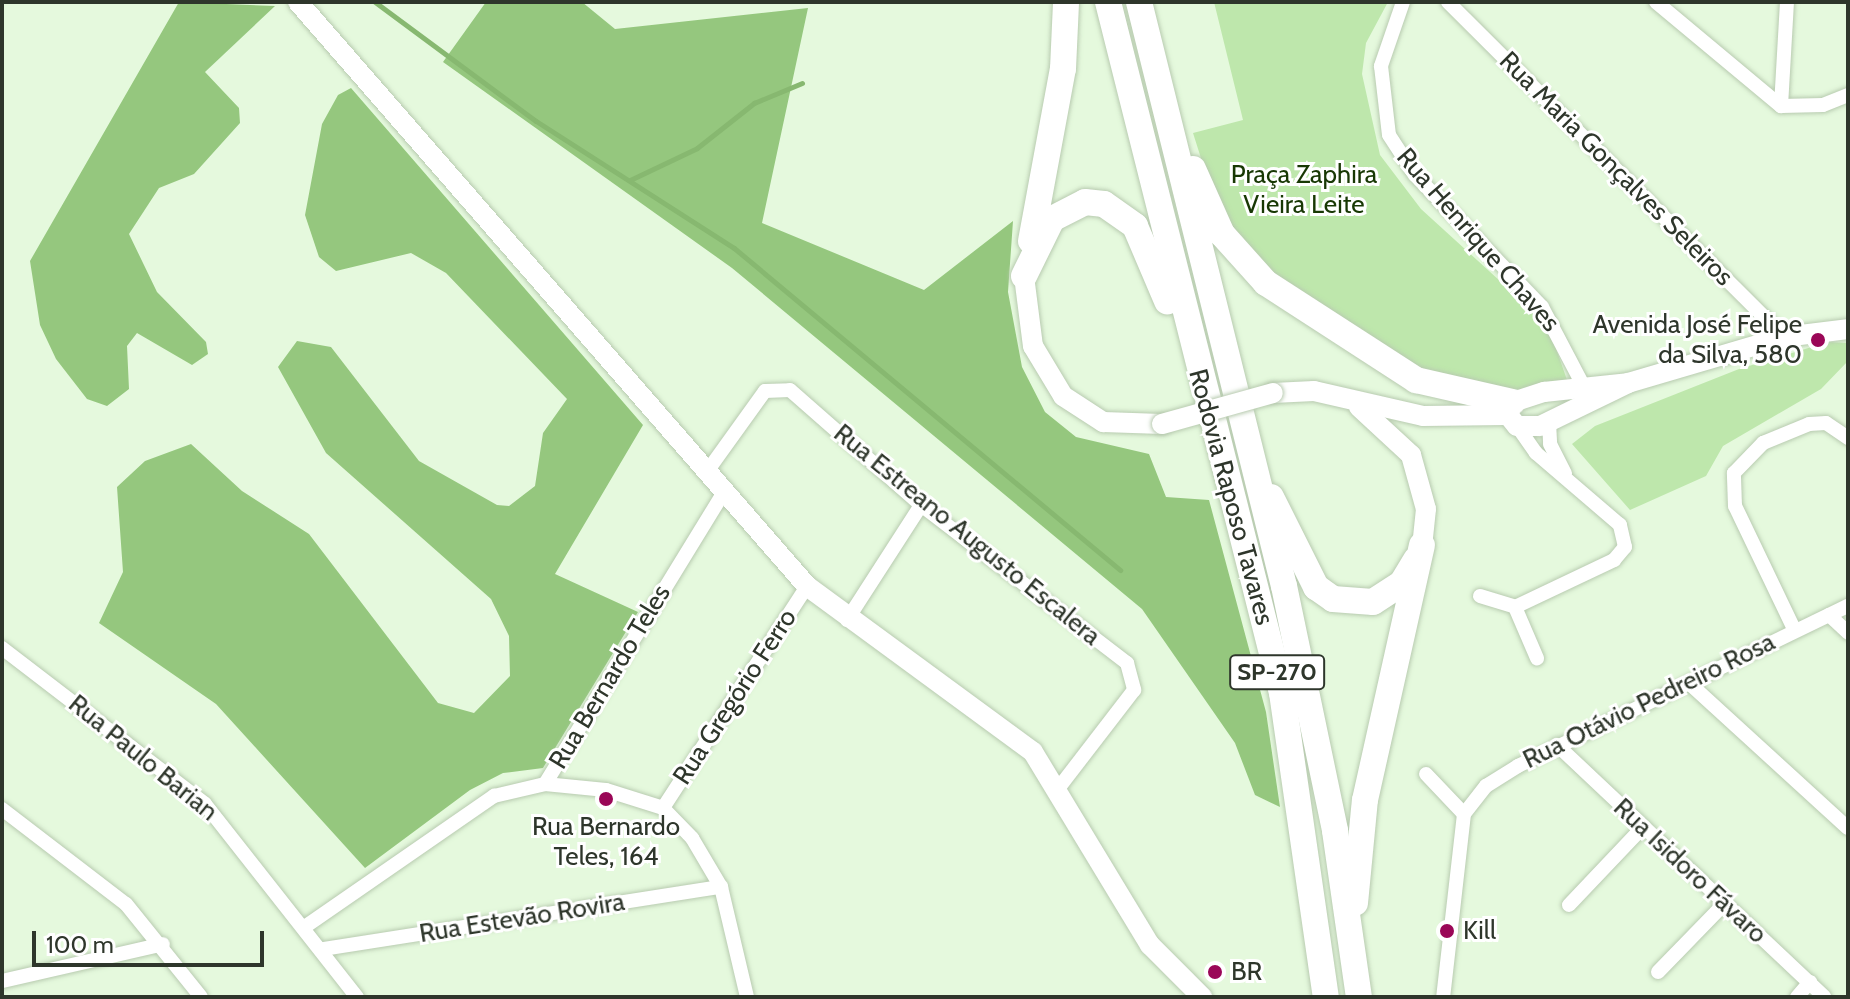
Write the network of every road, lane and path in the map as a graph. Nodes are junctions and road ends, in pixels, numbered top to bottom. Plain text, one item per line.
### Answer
1 (298, 2) edge
2 (1066, 2) edge
3 (1139, 2) edge
4 (1403, 2) edge
5 (1448, 2) edge
6 (1656, 2) edge
7 (1787, 2) edge
8 (1108, 8) edge
9 (1156, 71) junction
10 (1848, 95) edge
11 (1781, 106) junction
12 (1024, 276) junction
13 (1848, 329) edge
14 (1784, 337) junction
15 (1196, 370) junction
16 (1628, 383) junction
17 (1583, 385) junction
18 (1345, 399) junction
19 (1582, 409) junction
20 (1513, 414) junction
21 (1549, 422) junction
22 (1848, 438) edge
23 (1248, 454) junction
24 (706, 473) junction
25 (1567, 477) junction
26 (723, 494) junction
27 (921, 505) junction
28 (1422, 545) junction
29 (807, 586) junction
30 (1480, 596) dead end
31 (1848, 606) edge
32 (1515, 607) junction
33 (1829, 615) junction
34 (847, 620) junction
35 (1794, 629) junction
36 (1848, 633) edge
37 (2, 648) edge
38 (1537, 658) dead end
39 (1689, 683) junction
40 (1557, 745) junction
41 (1426, 774) dead end
42 (545, 784) junction
43 (1060, 786) junction
44 (663, 808) junction
45 (2, 809) edge
46 (1464, 814) junction
47 (1643, 827) junction
48 (1848, 828) edge
49 (721, 887) junction
50 (1725, 903) junction
51 (1569, 905) dead end
52 (306, 926) junction
53 (1351, 938) junction
54 (163, 944) junction
55 (323, 949) junction
56 (1658, 972) dead end
57 (2, 981) edge
58 (1810, 982) junction
59 (1322, 991) edge
60 (201, 997) edge
61 (357, 997) edge
62 (747, 997) edge
63 (1202, 997) edge
64 (1359, 997) edge
65 (1443, 997) edge
66 (1797, 997) edge
67 (1824, 997) edge

1 - 24 main road
2 - 12 highway
3 - 9 highway, Rodovia Raposo Tavares / SP-270
4 - 17 street, Rua Henrique Chaves
5 - 14 street, Rua Maria Gonçalves Seleiros
6 - 11 street
7 - 11 street
8 - 15 highway, Rodovia Raposo Tavares / SP-270
9 - 20 highway
9 - 23 highway, Rodovia Raposo Tavares / SP-270
10 - 11 street
12 - 15 highway
12 - 18 main road, bridge
13 - 14 main road
14 - 16 main road
15 - 59 highway, Rodovia Raposo Tavares / SP-270
16 - 17 main road
16 - 19 main road
17 - 19 main road
17 - 20 main road
18 - 20 main road
18 - 28 main road
19 - 21 main road
20 - 21 main road
20 - 25 street
21 - 25 street
22 - 35 street
23 - 28 highway
23 - 53 highway, Rodovia Raposo Tavares / SP-270
24 - 26 main road
24 - 27 street, Rua Estreano Augusto Escalera
25 - 32 street
26 - 29 main road
26 - 42 street, Rua Bernardo Teles
27 - 34 street
27 - 43 street, Rua Estreano Augusto Escalera
28 - 53 highway
29 - 34 main road
29 - 44 street, Rua Gregório Ferro
30 - 32 street
31 - 33 street, Rua Otávio Pedreiro Rosa
32 - 38 street
33 - 35 street, Rua Otávio Pedreiro Rosa
33 - 36 street
34 - 43 main road
35 - 39 street, Rua Otávio Pedreiro Rosa
37 - 52 street, Rua Paulo Barian
39 - 40 street, Rua Otávio Pedreiro Rosa
39 - 48 street
40 - 46 street, Rua Otávio Pedreiro Rosa
40 - 47 street, Rua Isidoro Fávaro
41 - 46 street
42 - 44 street
42 - 52 street, Rua Bernardo Teles
43 - 63 main road
44 - 49 street
45 - 54 street
46 - 65 street
47 - 50 street, Rua Isidoro Fávaro
47 - 51 street
49 - 55 street, Rua Estevão Rovira
49 - 62 street
50 - 56 street
50 - 58 street, Rua Isidoro Fávaro
52 - 55 street, Rua Paulo Barian
53 - 64 highway, Rodovia Raposo Tavares / SP-270
54 - 57 street
54 - 60 street
55 - 61 street, Rua Paulo Barian
58 - 66 street
58 - 67 street, Rua Isidoro Fávaro

